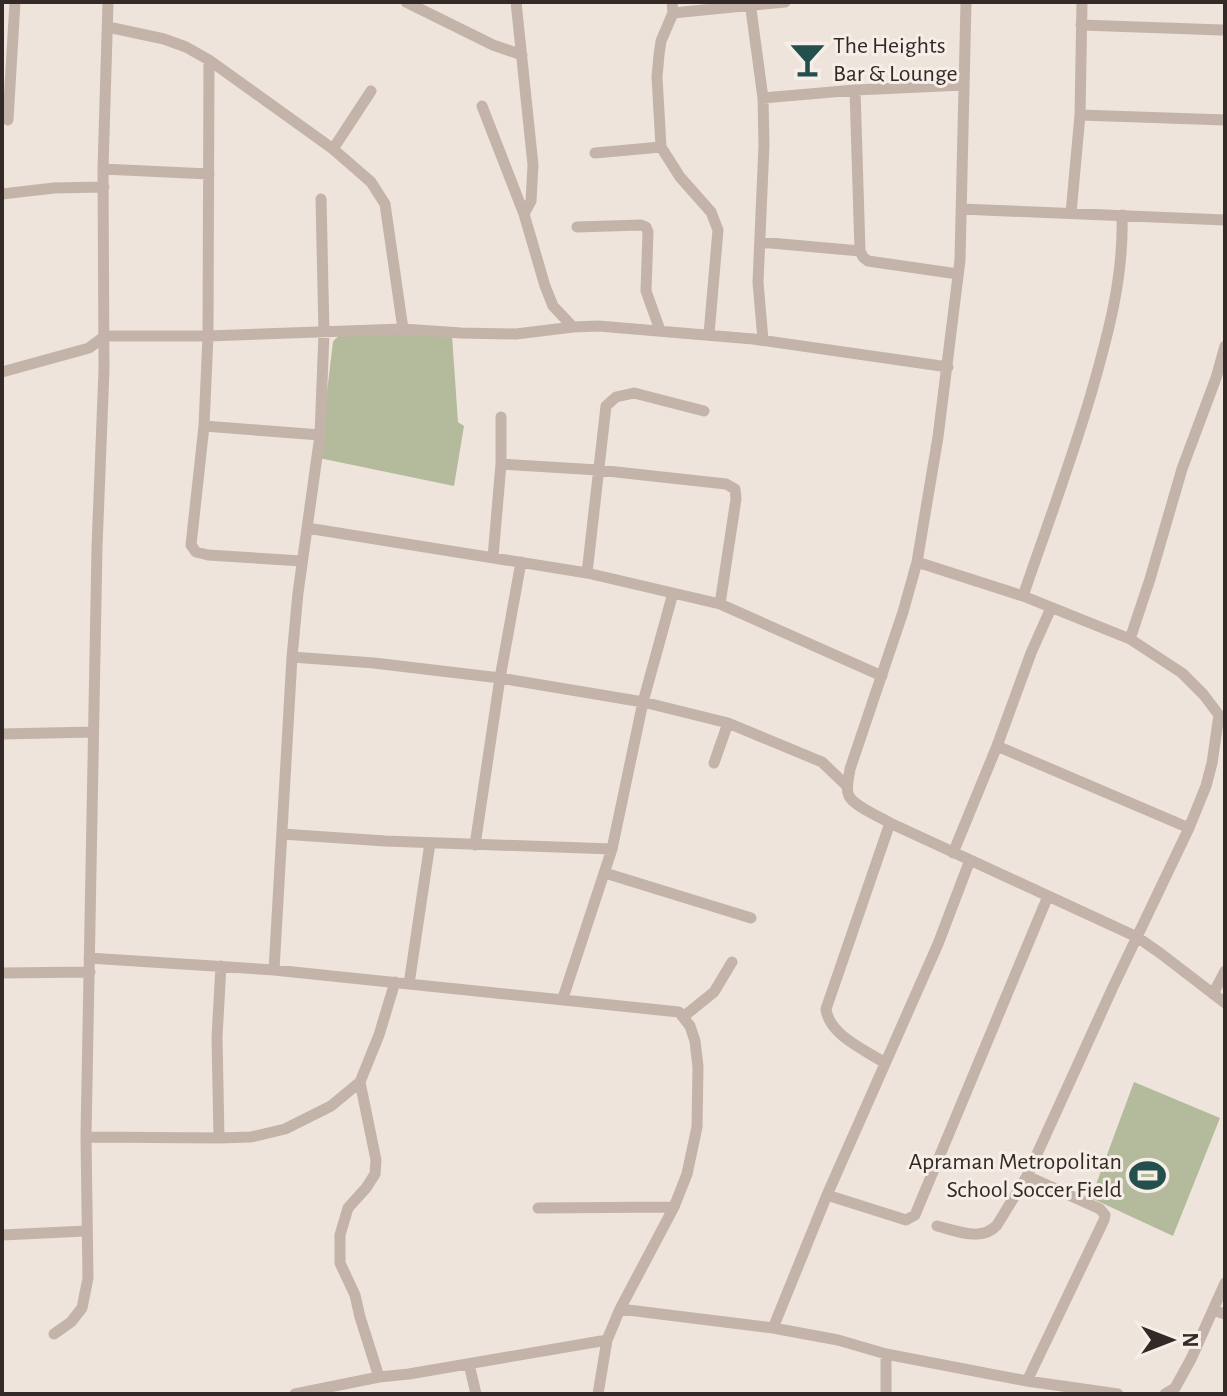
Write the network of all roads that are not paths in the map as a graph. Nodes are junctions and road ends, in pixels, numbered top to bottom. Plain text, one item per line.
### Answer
1 (15, 2) edge
2 (108, 2) edge
3 (406, 2) edge
4 (516, 2) edge
5 (785, 2) edge
6 (966, 2) edge
7 (1082, 2) edge
8 (750, 3) edge
9 (673, 8) edge
10 (1081, 25) junction
11 (108, 27) junction
12 (1222, 30) dead end
13 (522, 55) junction
14 (209, 60) junction
15 (964, 85) junction
16 (855, 90) junction
17 (371, 91) dead end
18 (763, 98) junction
19 (482, 106) dead end
20 (1080, 115) junction
21 (8, 120) dead end
22 (1225, 120) edge
23 (661, 147) junction
24 (333, 149) junction
25 (595, 153) dead end
26 (103, 169) junction
27 (209, 174) junction
28 (104, 187) junction
29 (2, 194) edge
30 (321, 199) dead end
31 (961, 209) junction
32 (1071, 213) junction
33 (524, 214) junction
34 (1122, 215) junction
35 (1225, 220) edge
36 (577, 227) dead end
37 (760, 242) junction
38 (860, 251) junction
39 (958, 274) junction
40 (573, 327) junction
41 (403, 329) junction
42 (660, 330) junction
43 (324, 333) junction
44 (709, 334) junction
45 (105, 336) junction
46 (208, 336) junction
47 (763, 340) junction
48 (1225, 346) edge
49 (948, 367) junction
50 (2, 372) edge
51 (704, 411) dead end
52 (501, 417) dead end
53 (204, 426) junction
54 (320, 435) junction
55 (501, 464) junction
56 (598, 470) junction
57 (307, 528) junction
58 (493, 557) junction
59 (302, 561) junction
60 (521, 562) junction
61 (917, 562) junction
62 (587, 573) junction
63 (673, 593) junction
64 (1023, 596) junction
65 (720, 604) junction
66 (1051, 608) junction
67 (1130, 639) junction
68 (292, 657) junction
69 (882, 676) junction
70 (500, 678) junction
71 (643, 702) junction
72 (1222, 711) edge
73 (728, 723) junction
74 (93, 732) junction
75 (2, 734) edge
76 (997, 746) junction
77 (714, 763) dead end
78 (847, 786) junction
79 (890, 823) junction
80 (1189, 828) junction
81 (282, 834) junction
82 (430, 843) junction
83 (475, 845) junction
84 (612, 849) junction
85 (953, 853) junction
86 (970, 860) junction
87 (605, 873) junction
88 (1048, 896) junction
89 (751, 918) dead end
90 (1137, 937) junction
91 (89, 958) junction
92 (732, 962) dead end
93 (221, 966) junction
94 (274, 970) junction
95 (1225, 971) edge
96 (90, 972) junction
97 (2, 973) edge
98 (395, 982) junction
99 (409, 984) junction
100 (1213, 994) junction
101 (563, 998) junction
102 (1225, 1003) edge
103 (683, 1017) junction
104 (885, 1063) junction
105 (360, 1082) junction
106 (86, 1137) junction
107 (219, 1138) junction
108 (1027, 1176) junction
109 (827, 1195) junction
110 (674, 1207) junction
111 (538, 1208) dead end
112 (937, 1226) dead end
113 (86, 1231) junction
114 (2, 1235) edge
115 (1225, 1283) edge
116 (620, 1309) junction
117 (1219, 1312) edge
118 (773, 1328) junction
119 (54, 1334) dead end
120 (607, 1340) junction
121 (886, 1354) junction
122 (469, 1364) junction
123 (379, 1377) junction
124 (1027, 1381) junction
125 (295, 1394) edge
126 (476, 1394) edge
127 (598, 1394) edge
128 (886, 1394) edge
129 (1118, 1394) edge
130 (1165, 1394) edge

1 - 21 street
2 - 11 street
3 - 13 street
4 - 13 street
5 - 8 street
6 - 15 street
7 - 10 street
8 - 9 street
8 - 18 street
9 - 23 street
10 - 12 street
10 - 20 street
11 - 14 street
11 - 26 street
13 - 33 street
14 - 24 street
14 - 27 street
15 - 16 street
15 - 31 street
16 - 18 street
16 - 38 street
17 - 24 street
18 - 37 street
19 - 33 street
20 - 22 street
20 - 32 street
23 - 25 street
23 - 44 street
24 - 41 street
26 - 27 street
26 - 28 street
27 - 46 street
28 - 29 street
28 - 45 street
30 - 43 street
31 - 32 street
31 - 39 street
32 - 34 street
33 - 40 street
34 - 35 street
34 - 64 street
36 - 42 street
37 - 38 street
37 - 47 street
38 - 39 street
39 - 49 street
40 - 41 street
40 - 42 street
41 - 43 street
42 - 44 street
43 - 46 street
43 - 54 street
44 - 47 street
45 - 46 street
45 - 50 street
45 - 74 street
46 - 53 street
47 - 49 street
48 - 67 street
49 - 61 street
51 - 56 street
52 - 55 street
53 - 54 street
53 - 59 street
54 - 57 street
55 - 56 street
55 - 58 street
56 - 62 street
56 - 65 street
57 - 58 street
57 - 59 street
58 - 60 street
59 - 68 street
60 - 62 street
60 - 70 street
61 - 64 street
61 - 69 street
62 - 63 street
63 - 65 street
63 - 71 street
64 - 66 street
65 - 69 street
66 - 67 street
66 - 76 street
67 - 72 street
68 - 70 street
68 - 81 street
69 - 78 street
70 - 71 street
70 - 83 street
71 - 73 street
71 - 84 street
72 - 80 street
73 - 77 street
73 - 78 street
74 - 75 street
74 - 91 street
76 - 80 street
76 - 85 street
78 - 79 street
79 - 85 street
79 - 104 street
80 - 90 street
81 - 82 street
81 - 94 street
82 - 83 street
82 - 99 street
83 - 84 street
84 - 87 street
85 - 86 street
86 - 88 street
86 - 104 street
87 - 89 street
87 - 101 street
88 - 90 street
88 - 109 street
90 - 100 street
90 - 108 street
91 - 93 street
91 - 96 street
92 - 103 street
93 - 94 street
93 - 107 street
94 - 98 street
95 - 100 street
96 - 97 street
96 - 106 street
98 - 99 street
98 - 105 street
99 - 101 street
100 - 102 street
101 - 103 street
103 - 110 street
104 - 109 street
105 - 107 street
105 - 123 street
106 - 107 street
106 - 113 street
108 - 112 street
108 - 124 street
109 - 118 street
110 - 111 street
110 - 116 street
113 - 114 street
113 - 119 street
115 - 117 street
116 - 118 street
116 - 120 street
117 - 130 street
118 - 121 street
120 - 122 street
120 - 127 street
121 - 124 street
121 - 128 street
122 - 123 street
122 - 126 street
123 - 125 street
124 - 129 street

